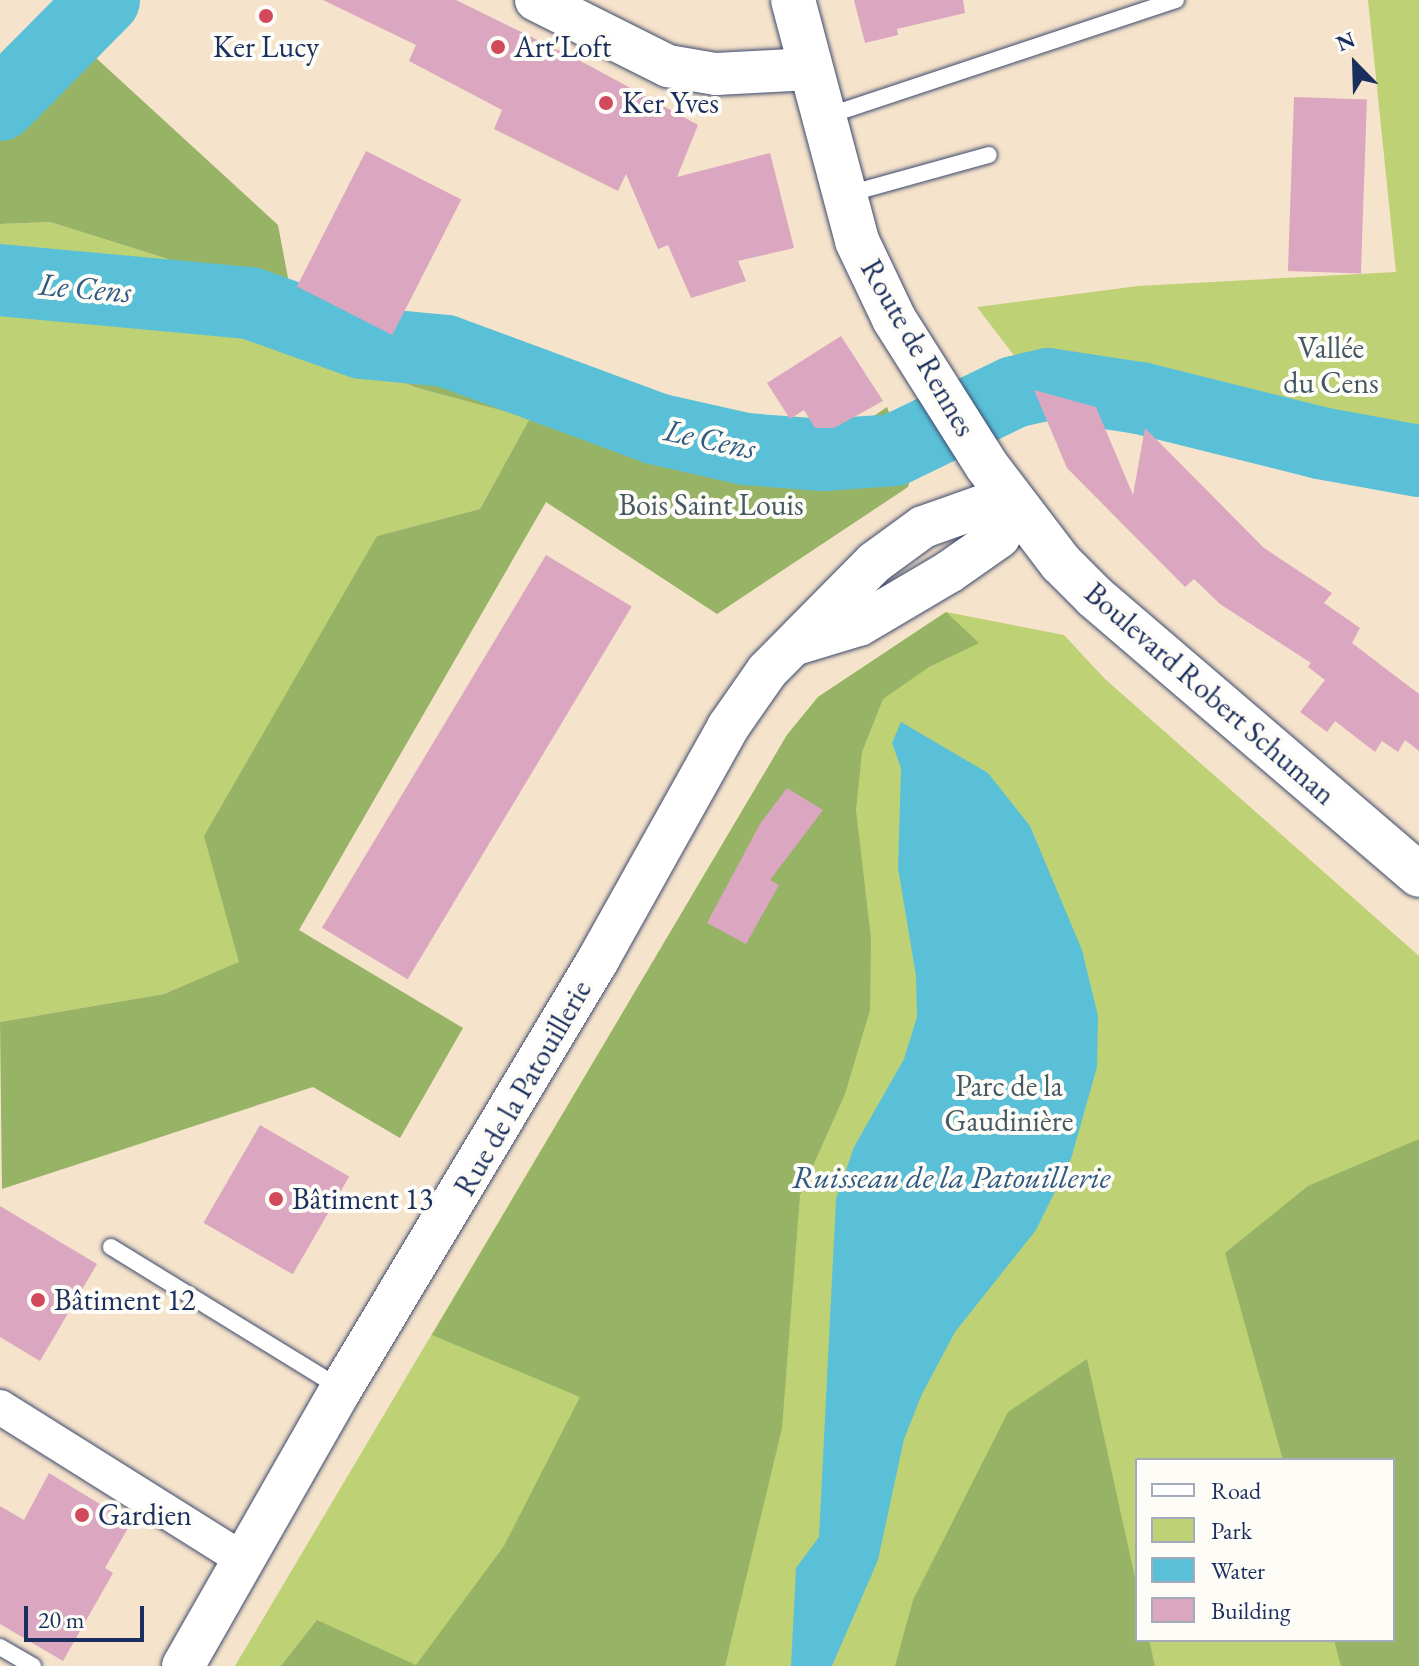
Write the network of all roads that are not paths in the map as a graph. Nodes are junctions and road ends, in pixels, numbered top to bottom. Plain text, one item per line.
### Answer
1 (536, 0) edge
2 (793, 0) edge
3 (1176, 0) edge
4 (811, 69) junction
5 (822, 117) junction
6 (989, 155) dead end
7 (843, 196) junction
8 (1012, 501) junction
9 (1419, 875) edge
10 (111, 1247) dead end
11 (341, 1389) junction
12 (0, 1407) edge
13 (242, 1559) junction
14 (0, 1647) edge
15 (33, 1666) edge
16 (183, 1666) edge

1 - 4 street
2 - 4 main road, Route de Rennes
3 - 5 lane
4 - 5 main road, Route de Rennes
5 - 7 main road, Route de Rennes
6 - 7 lane
7 - 8 main road, Route de Rennes
8 - 9 main road, Boulevard Robert Schuman
8 - 11 street, Rue de la Patouillerie
10 - 11 lane
11 - 13 street, Rue de la Patouillerie
12 - 13 street
13 - 16 street, Rue de la Patouillerie
14 - 15 lane

